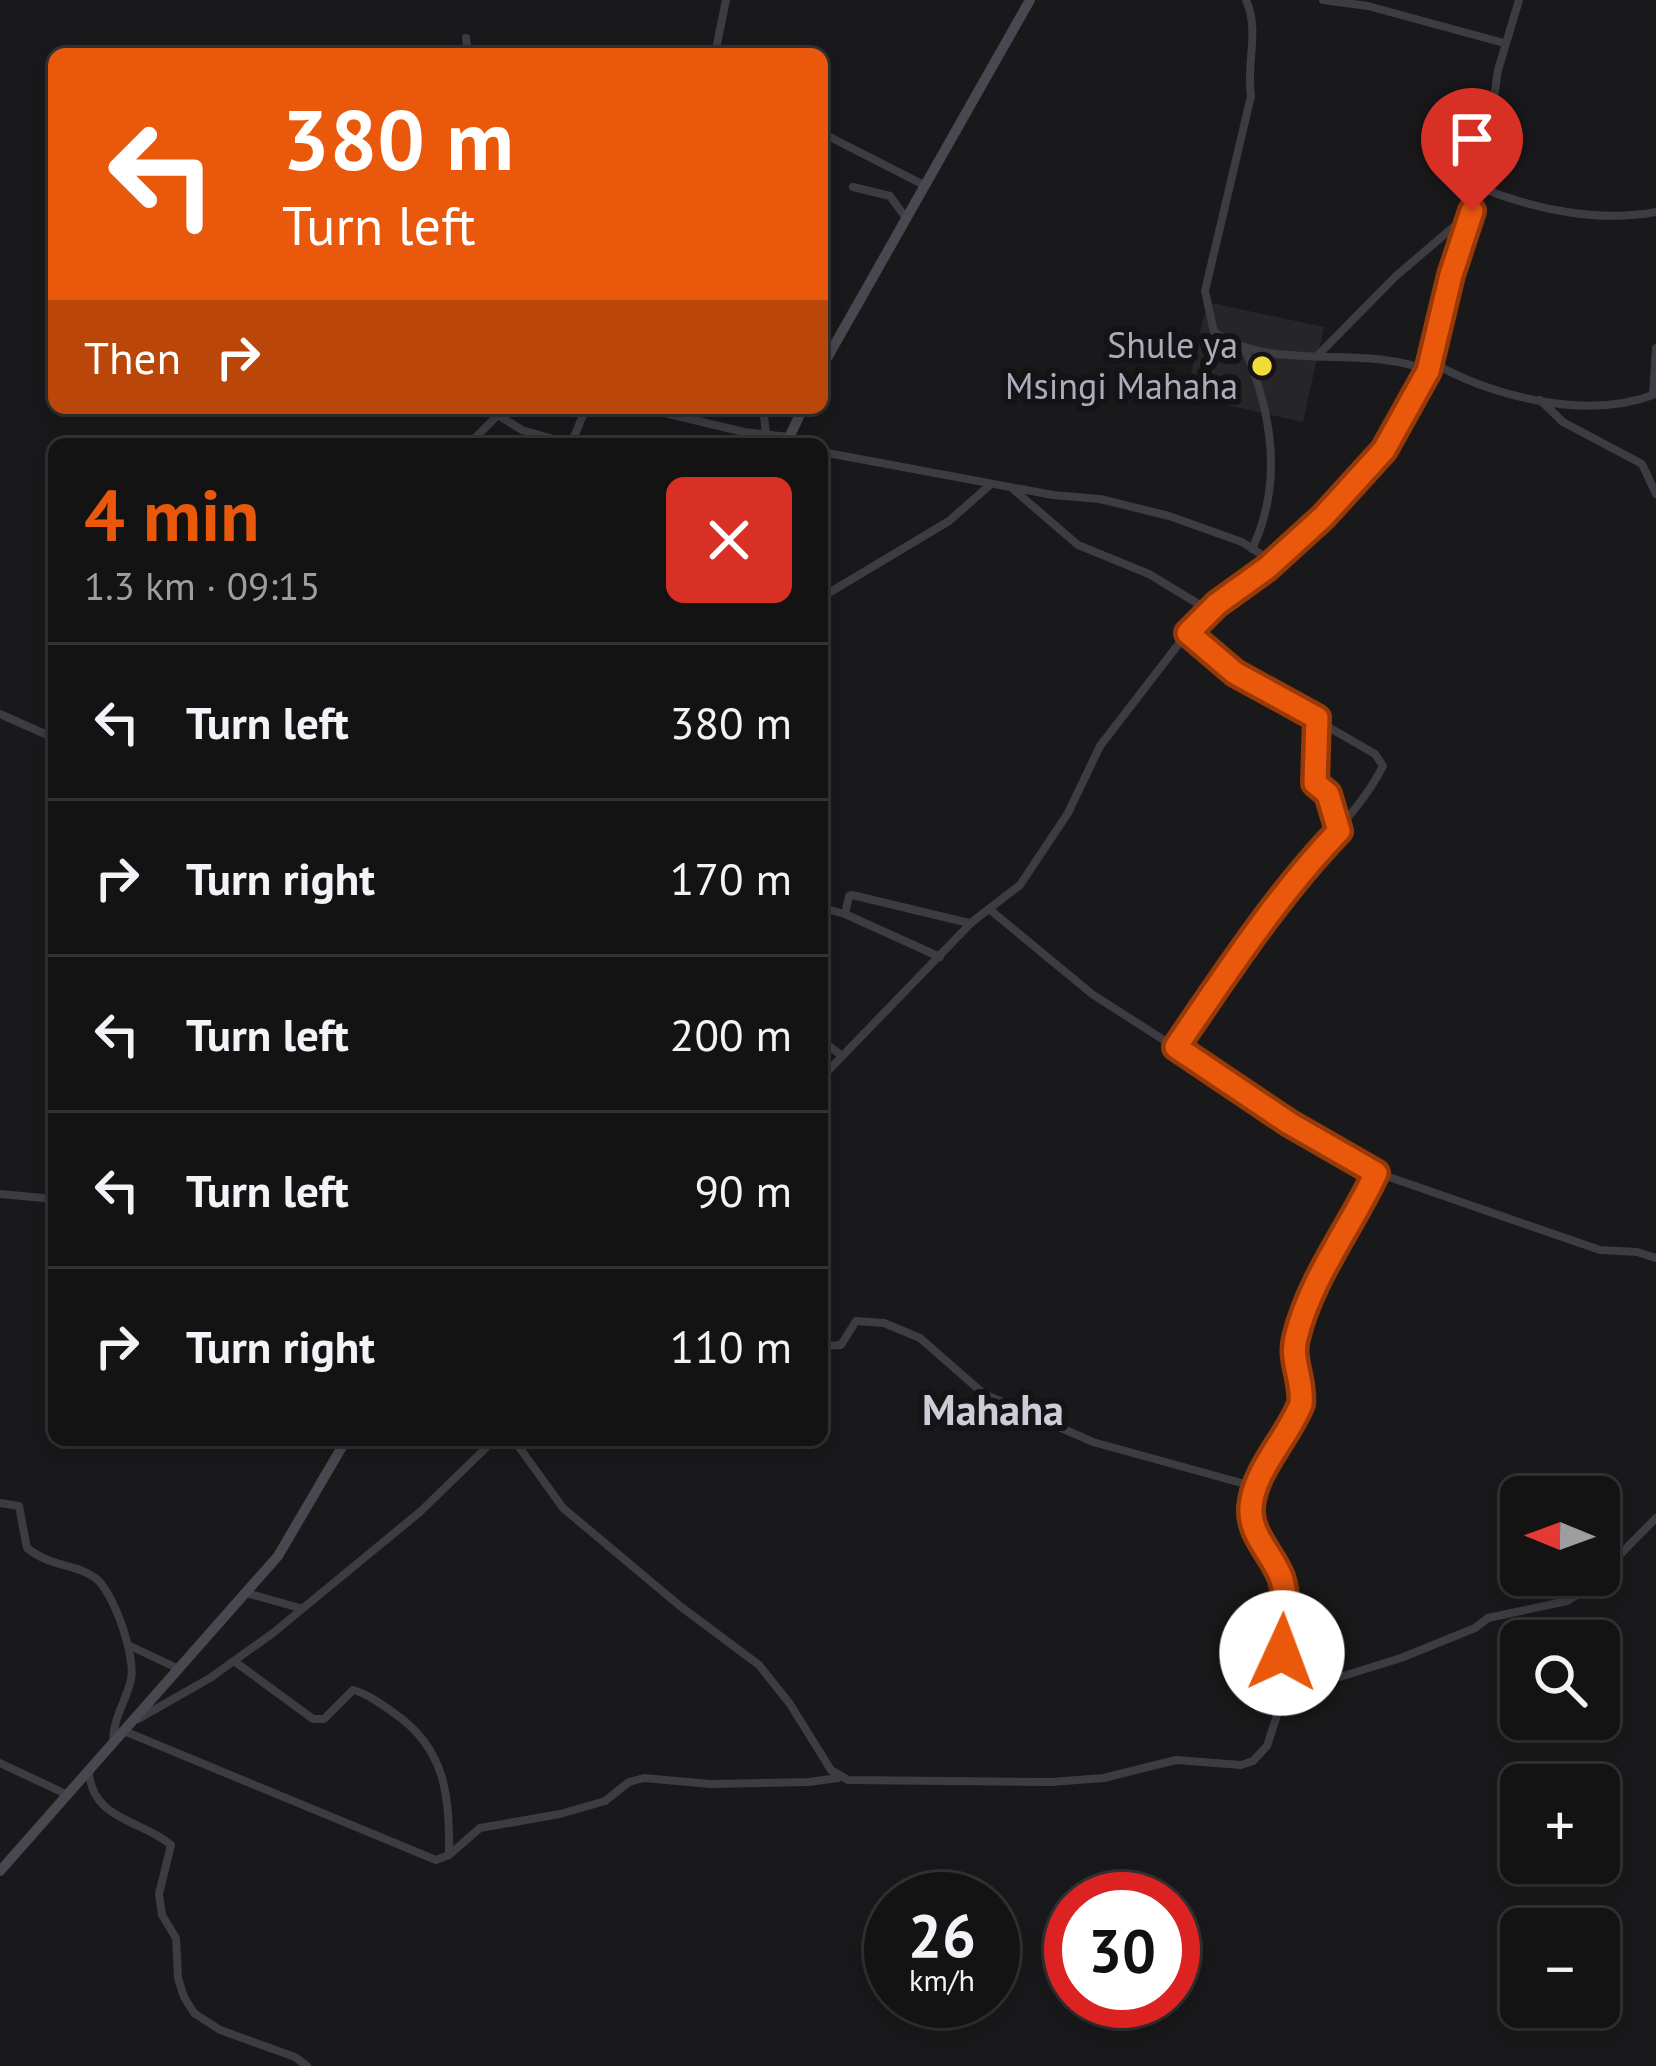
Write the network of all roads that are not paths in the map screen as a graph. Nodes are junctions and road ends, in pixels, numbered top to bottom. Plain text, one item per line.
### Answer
1 (726, 0) edge
2 (1030, 0) edge
3 (1246, 0) edge
4 (1322, 0) edge
5 (1519, 0) edge
6 (466, 38) dead end
7 (1504, 44) junction
8 (467, 48) edge
9 (716, 48) edge
10 (828, 136) edge
11 (925, 185) junction
12 (853, 187) dead end
13 (1480, 188) junction
14 (1472, 211) junction
15 (1656, 212) edge
16 (906, 218) junction
17 (1243, 345) junction
18 (1656, 348) edge
19 (828, 356) edge
20 (1316, 357) junction
21 (1430, 366) junction
22 (1654, 394) edge
23 (1539, 399) junction
24 (499, 414) joint
25 (672, 414) edge
26 (764, 414) edge
27 (766, 434) junction
28 (475, 438) edge
29 (550, 438) edge
30 (780, 438) edge
31 (828, 453) edge
32 (991, 484) junction
33 (1012, 488) junction
34 (1656, 494) edge
35 (1252, 549) junction
36 (1273, 562) junction
37 (828, 593) edge
38 (1210, 611) junction
39 (1188, 633) junction
40 (0, 714) edge
41 (1317, 718) junction
42 (48, 735) edge
43 (1339, 831) junction
44 (989, 909) junction
45 (828, 910) edge
46 (845, 914) junction
47 (970, 923) junction
48 (940, 957) junction
49 (828, 1045) edge
50 (1176, 1047) junction
51 (842, 1055) junction
52 (828, 1070) edge
53 (1376, 1173) junction
54 (0, 1194) edge
55 (48, 1198) edge
56 (1656, 1258) edge
57 (828, 1346) edge
58 (343, 1446) edge
59 (488, 1446) edge
60 (518, 1446) edge
61 (1256, 1487) junction
62 (0, 1503) edge
63 (1656, 1519) edge
64 (246, 1593) junction
65 (300, 1607) junction
66 (127, 1644) junction
67 (234, 1661) junction
68 (178, 1669) junction
69 (1280, 1706) junction
70 (125, 1728) junction
71 (112, 1743) junction
72 (0, 1763) edge
73 (89, 1771) junction
74 (838, 1778) junction
75 (68, 1795) junction
76 (448, 1855) junction
77 (0, 1870) edge
78 (307, 2066) edge

1 - 9 street
2 - 11 main road
3 - 17 street
4 - 7 street
5 - 7 street
6 - 8 street
7 - 13 street
10 - 11 street
11 - 16 main road
12 - 16 street
13 - 14 street
13 - 15 street
14 - 20 street
14 - 21 street
16 - 19 main road
17 - 20 street
17 - 35 street
18 - 22 street
20 - 21 street
21 - 23 street
21 - 36 street
22 - 23 street
23 - 34 street
24 - 28 street
24 - 29 street
25 - 27 street
26 - 27 street
27 - 30 street
31 - 32 street
32 - 33 street
32 - 37 street
33 - 35 street
33 - 38 street
35 - 36 street
36 - 38 street
38 - 39 street
39 - 41 street
39 - 44 street
40 - 42 street
41 - 43 street
41 - 43 street
43 - 50 street
44 - 47 street
44 - 50 street
45 - 46 street
46 - 47 street
46 - 48 street
47 - 48 street
48 - 51 street
49 - 51 street
50 - 53 street
51 - 52 street
53 - 56 street
53 - 61 street
54 - 55 street
57 - 61 street
58 - 64 main road
59 - 65 street
60 - 74 street
61 - 69 street
62 - 66 street
63 - 69 street
64 - 65 street
64 - 68 main road
65 - 67 street
66 - 68 street
66 - 71 street
67 - 70 street
67 - 76 street
68 - 70 main road
69 - 74 street
70 - 71 main road
70 - 76 street
71 - 73 main road
72 - 75 street
73 - 75 main road
73 - 78 street
74 - 76 street
75 - 77 main road

